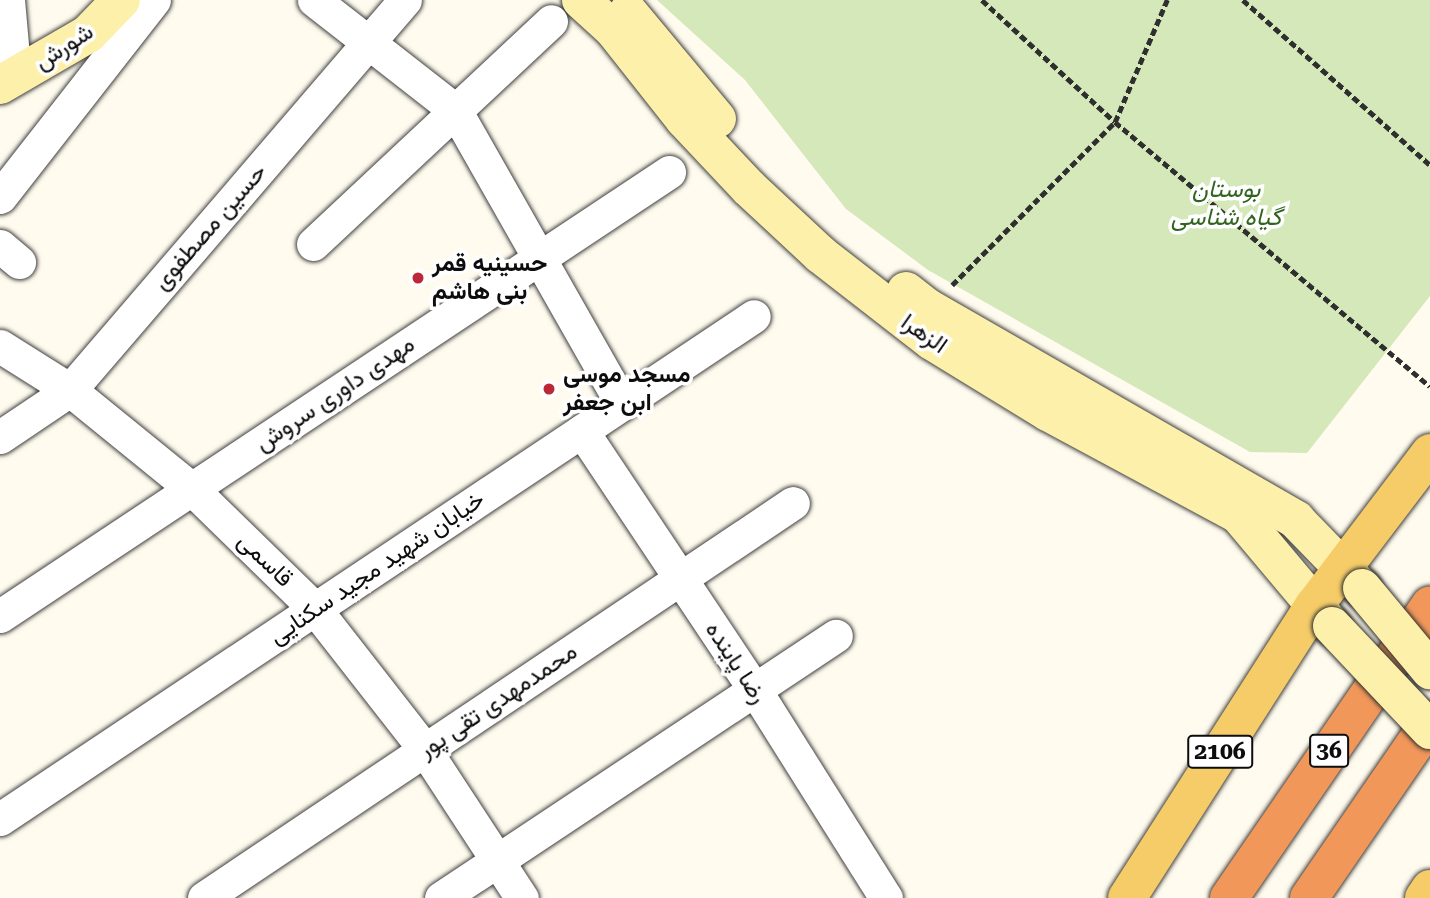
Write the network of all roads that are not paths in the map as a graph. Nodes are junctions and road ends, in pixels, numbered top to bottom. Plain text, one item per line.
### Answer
1 (8, 0) edge
2 (121, 0) edge
3 (154, 0) edge
4 (314, 0) edge
5 (405, 0) edge
6 (617, 0) edge
7 (566, 11) edge
8 (370, 42) junction
9 (8, 81) edge
10 (455, 110) junction
11 (669, 172) dead end
12 (0, 197) edge
13 (313, 244) dead end
14 (540, 258) junction
15 (754, 316) dead end
16 (0, 346) edge
17 (70, 390) junction
18 (622, 404) junction
19 (582, 431) junction
20 (0, 436) edge
21 (1430, 453) edge
22 (192, 489) junction
23 (793, 503) dead end
24 (1352, 577) junction
25 (680, 579) junction
26 (1430, 605) edge
27 (315, 609) junction
28 (0, 616) edge
29 (1323, 616) junction
30 (836, 636) dead end
31 (1430, 670) edge
32 (755, 690) junction
33 (1430, 722) edge
34 (1430, 730) edge
35 (425, 750) junction
36 (0, 819) edge
37 (497, 861) junction
38 (1430, 889) edge
39 (204, 898) edge
40 (440, 898) edge
41 (522, 898) edge
42 (886, 898) edge
43 (1127, 898) edge
44 (1229, 898) edge
45 (1309, 898) edge
46 (1424, 898) edge

1 - 9 street
2 - 9 street, شورش
3 - 12 street
4 - 8 street
5 - 8 street, حسین مصطفوی
6 - 24 street, الزهرا
7 - 10 street
7 - 29 street, الزهرا
8 - 10 street
8 - 17 street, حسین مصطفوی
10 - 13 street
10 - 14 street
11 - 14 street, مهدی داوری سروش
14 - 18 street
14 - 22 street, مهدی داوری سروش
15 - 18 street, خیابان شهید مجید سکنایی
16 - 17 street, قاسمی
17 - 20 street, حسین مصطفوی
17 - 22 street, قاسمی
18 - 19 street, خیابان شهید مجید سکنایی
19 - 25 street, رضا پاینده
19 - 27 street, خیابان شهید مجید سکنایی
21 - 24 main road, 2106
22 - 27 street, قاسمی
22 - 28 street, مهدی داوری سروش
23 - 25 street, محمدمهدی تقی پور
24 - 29 main road, 2106
24 - 31 street, الزهرا, bridge
25 - 32 street, رضا پاینده
25 - 35 street, محمدمهدی تقی پور
26 - 44 highway, 36
27 - 35 street, قاسمی
27 - 36 street, خیابان شهید مجید سکنایی
29 - 34 street, الزهرا, bridge
29 - 43 main road, 2106
30 - 32 street
32 - 37 street
32 - 42 street, رضا پاینده
33 - 45 highway
35 - 37 street, قاسمی
35 - 39 street, محمدمهدی تقی پور
37 - 40 street
37 - 41 street, قاسمی
38 - 46 main road

